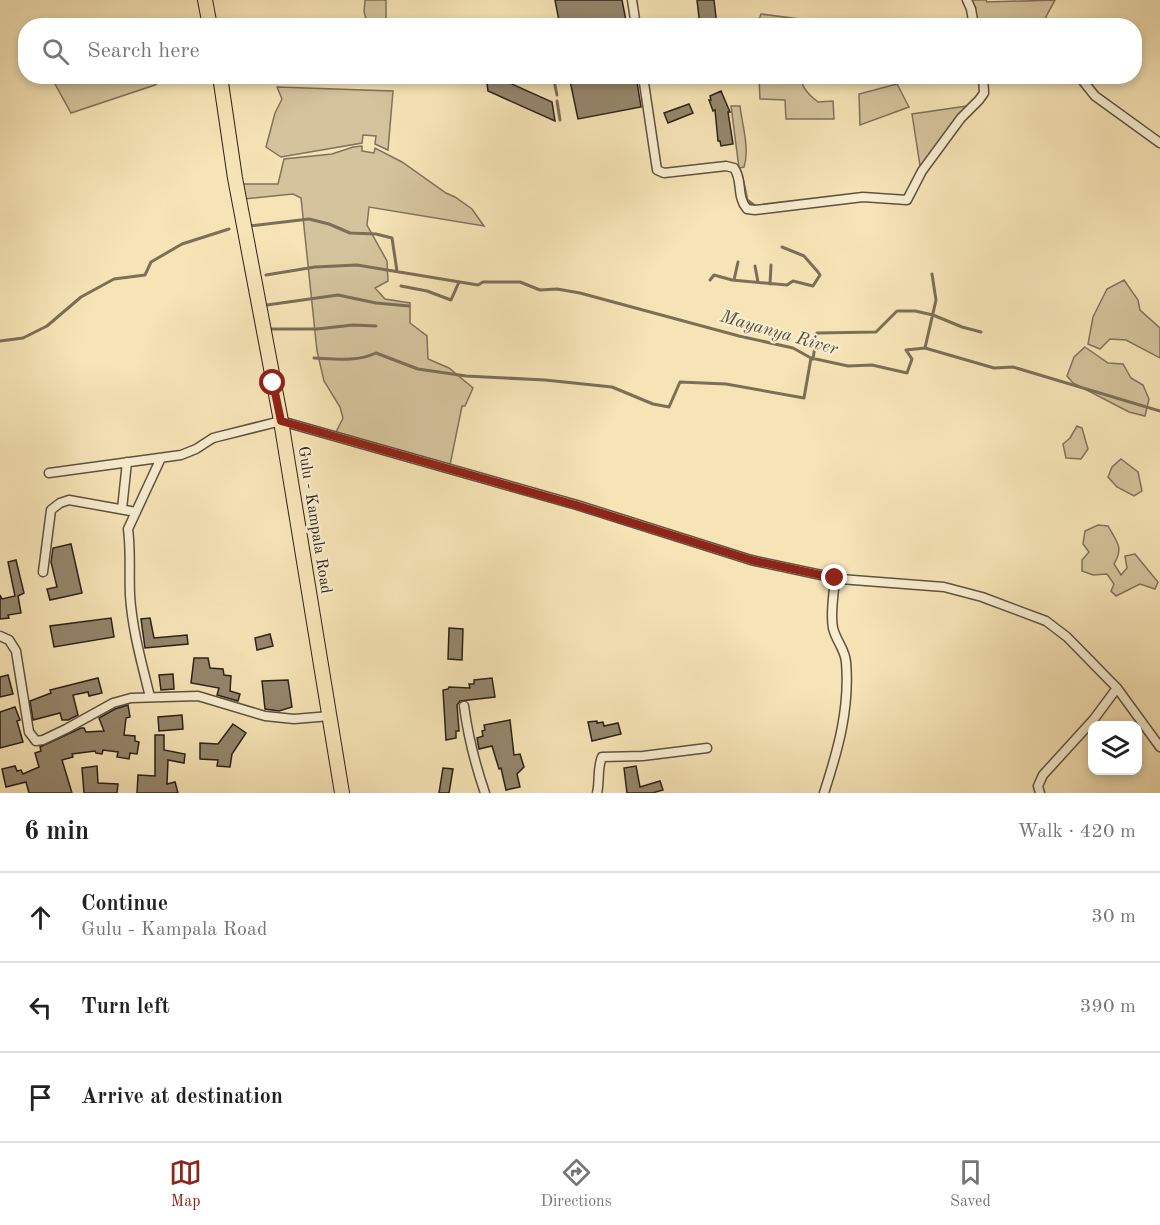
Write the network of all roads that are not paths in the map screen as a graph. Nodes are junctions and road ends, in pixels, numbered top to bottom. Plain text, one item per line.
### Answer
1 (205, 0) edge
2 (632, 0) edge
3 (968, 0) edge
4 (208, 18) edge
5 (635, 18) edge
6 (973, 18) edge
7 (221, 84) edge
8 (644, 84) edge
9 (983, 84) edge
10 (1085, 84) edge
11 (1160, 143) edge
12 (281, 421) junction
13 (161, 458) junction
14 (127, 462) junction
15 (49, 472) dead end
16 (122, 509) junction
17 (136, 512) junction
18 (43, 572) dead end
19 (835, 578) junction
20 (0, 636) edge
21 (1117, 688) junction
22 (150, 698) junction
23 (464, 706) dead end
24 (330, 717) junction
25 (1160, 747) edge
26 (707, 748) dead end
27 (342, 793) edge
28 (484, 793) edge
29 (597, 793) edge
30 (824, 793) edge
31 (1040, 793) edge

1 - 4 main road
2 - 5 street
3 - 6 street
7 - 12 main road, Gulu - Kampala Road
8 - 9 street
10 - 11 street
12 - 13 street
12 - 19 street
12 - 24 main road, Gulu - Kampala Road
13 - 14 street
13 - 17 street
14 - 15 street
14 - 16 street
16 - 17 street
16 - 18 street
17 - 22 street
19 - 21 street
19 - 30 street
20 - 22 street
21 - 25 street
21 - 31 street
22 - 24 street
23 - 28 street
24 - 27 main road, Gulu - Kampala Road
26 - 29 street

